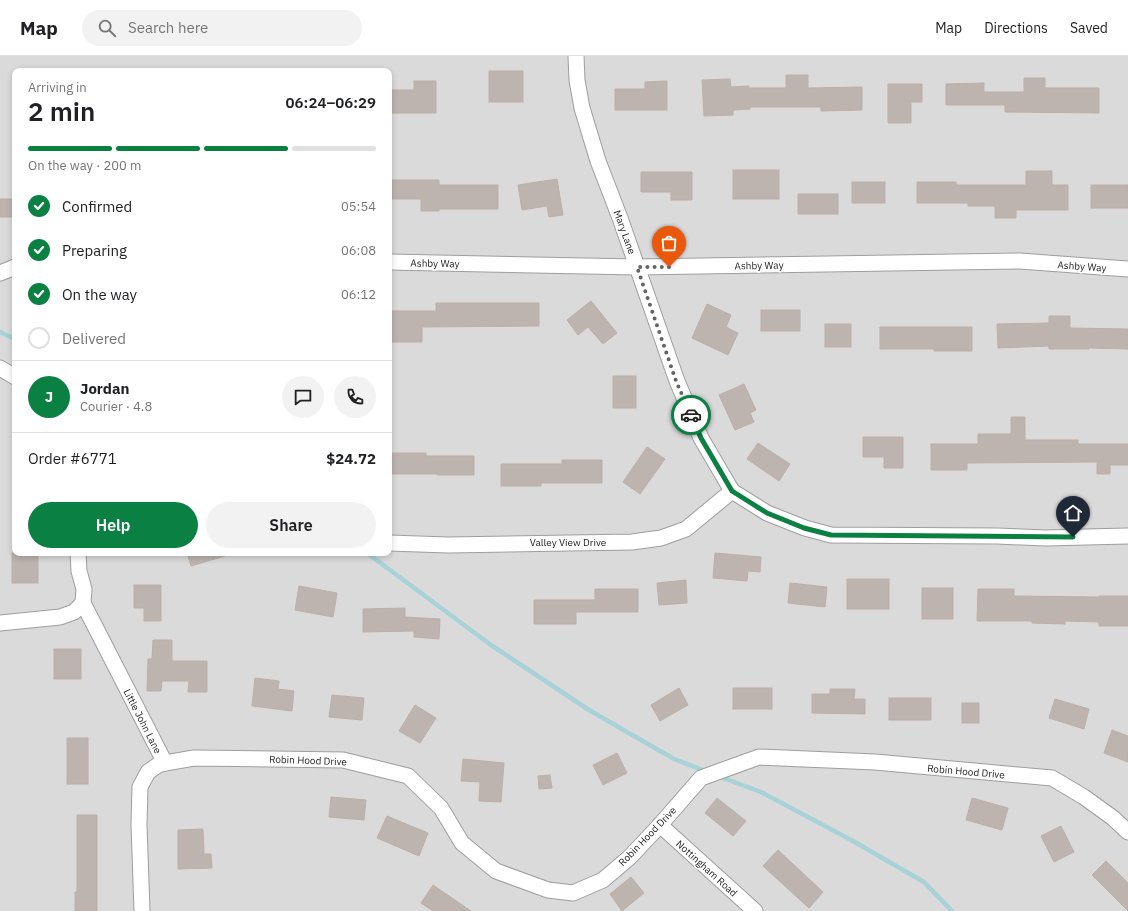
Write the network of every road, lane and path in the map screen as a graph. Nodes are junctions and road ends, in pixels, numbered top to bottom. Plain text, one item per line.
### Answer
1 (576, 56) edge
2 (392, 262) edge
3 (637, 267) junction
4 (12, 268) edge
5 (1128, 269) edge
6 (0, 273) edge
7 (0, 368) edge
8 (12, 374) edge
9 (732, 491) junction
10 (1128, 536) edge
11 (392, 543) edge
12 (78, 556) edge
13 (83, 603) junction
14 (0, 622) edge
15 (165, 763) junction
16 (660, 825) junction
17 (1128, 832) edge
18 (142, 911) edge
19 (755, 911) edge

1 - 3 street, Mary Lane
2 - 3 street, Ashby Way
3 - 5 street, Ashby Way
3 - 9 street, Mary Lane
4 - 6 street
7 - 8 street
9 - 10 street, Mary Lane
9 - 11 street, Valley View Drive
12 - 13 street, Little John Lane
13 - 14 street
13 - 15 street, Little John Lane
15 - 16 street, Robin Hood Drive
15 - 18 street, Little John Lane
16 - 17 street, Robin Hood Drive
16 - 19 street, Nottingham Road

